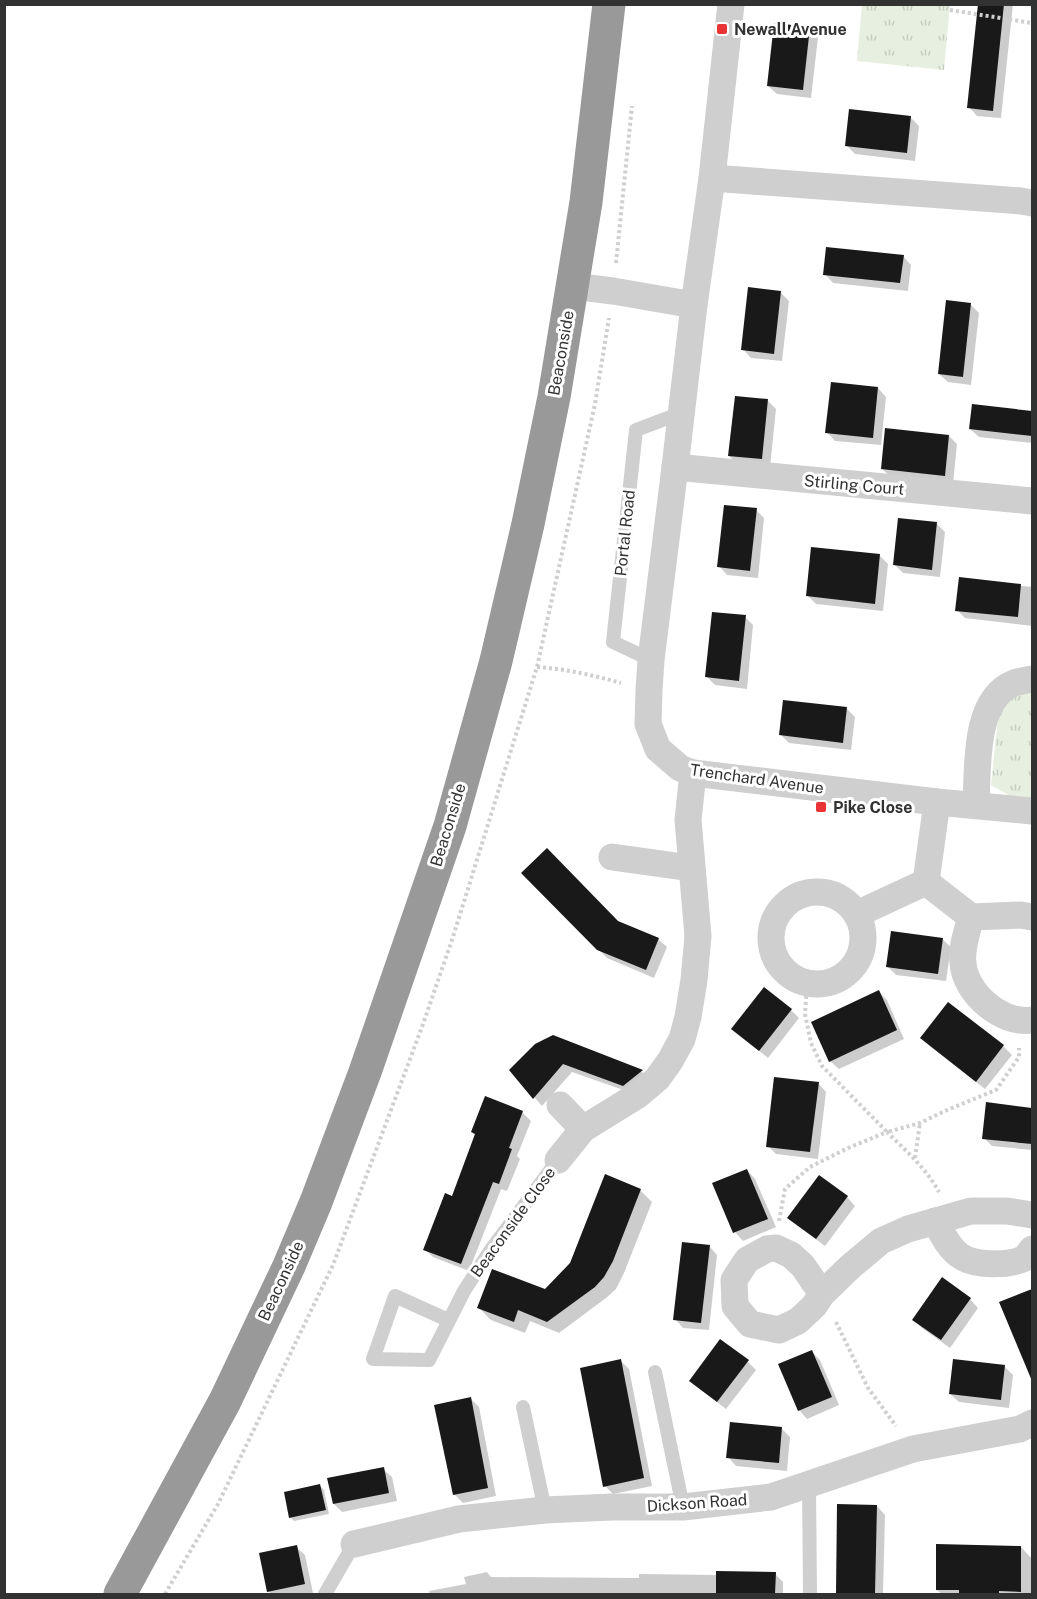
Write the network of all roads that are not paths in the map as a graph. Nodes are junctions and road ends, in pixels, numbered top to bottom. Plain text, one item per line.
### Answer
1 (609, 4) edge
2 (731, 4) edge
3 (712, 178) junction
4 (1032, 203) edge
5 (573, 286) junction
6 (694, 305) junction
7 (681, 413) junction
8 (675, 468) junction
9 (1032, 501) edge
10 (651, 660) junction
11 (1032, 679) edge
12 (686, 770) junction
13 (937, 801) junction
14 (976, 806) junction
15 (1032, 811) edge
16 (612, 857) dead end
17 (691, 868) junction
18 (926, 882) junction
19 (857, 914) junction
20 (971, 917) junction
21 (1032, 917) edge
22 (1027, 1020) edge
23 (560, 1106) dead end
24 (583, 1129) junction
25 (558, 1160) joint
26 (1032, 1215) edge
27 (944, 1219) junction
28 (1032, 1249) edge
29 (822, 1294) junction
30 (448, 1320) junction
31 (655, 1372) dead end
32 (523, 1407) dead end
33 (1032, 1423) edge
34 (809, 1484) junction
35 (683, 1507) junction
36 (545, 1510) junction
37 (354, 1544) joint
38 (120, 1594) edge
39 (325, 1594) edge
40 (810, 1594) edge

1 - 5 highway, Beaconside
2 - 3 street
3 - 4 street
3 - 6 street
5 - 6 street
5 - 38 highway, Beaconside
6 - 7 street
7 - 8 street
7 - 10 lane, Portal Road
8 - 9 street, Stirling Court
8 - 10 street
10 - 12 street
11 - 14 street
12 - 13 street, Trenchard Avenue
12 - 17 street, Beaconside Close
13 - 14 street, Trenchard Avenue
13 - 18 street
14 - 15 street, Trenchard Avenue
16 - 17 street
17 - 24 street, Beaconside Close
18 - 19 street
18 - 20 street
19 - 19 street
20 - 21 street
20 - 22 street
23 - 24 street
24 - 25 street, Beaconside Close
25 - 30 lane, Beaconside Close
26 - 27 street
27 - 28 street
27 - 29 street
29 - 29 street
30 - 30 lane, Beaconside Close
31 - 35 lane
32 - 36 lane
33 - 34 street, Dickson Road
34 - 35 street, Dickson Road
34 - 40 lane
35 - 36 street, Dickson Road
36 - 37 street, Dickson Road
37 - 39 lane

